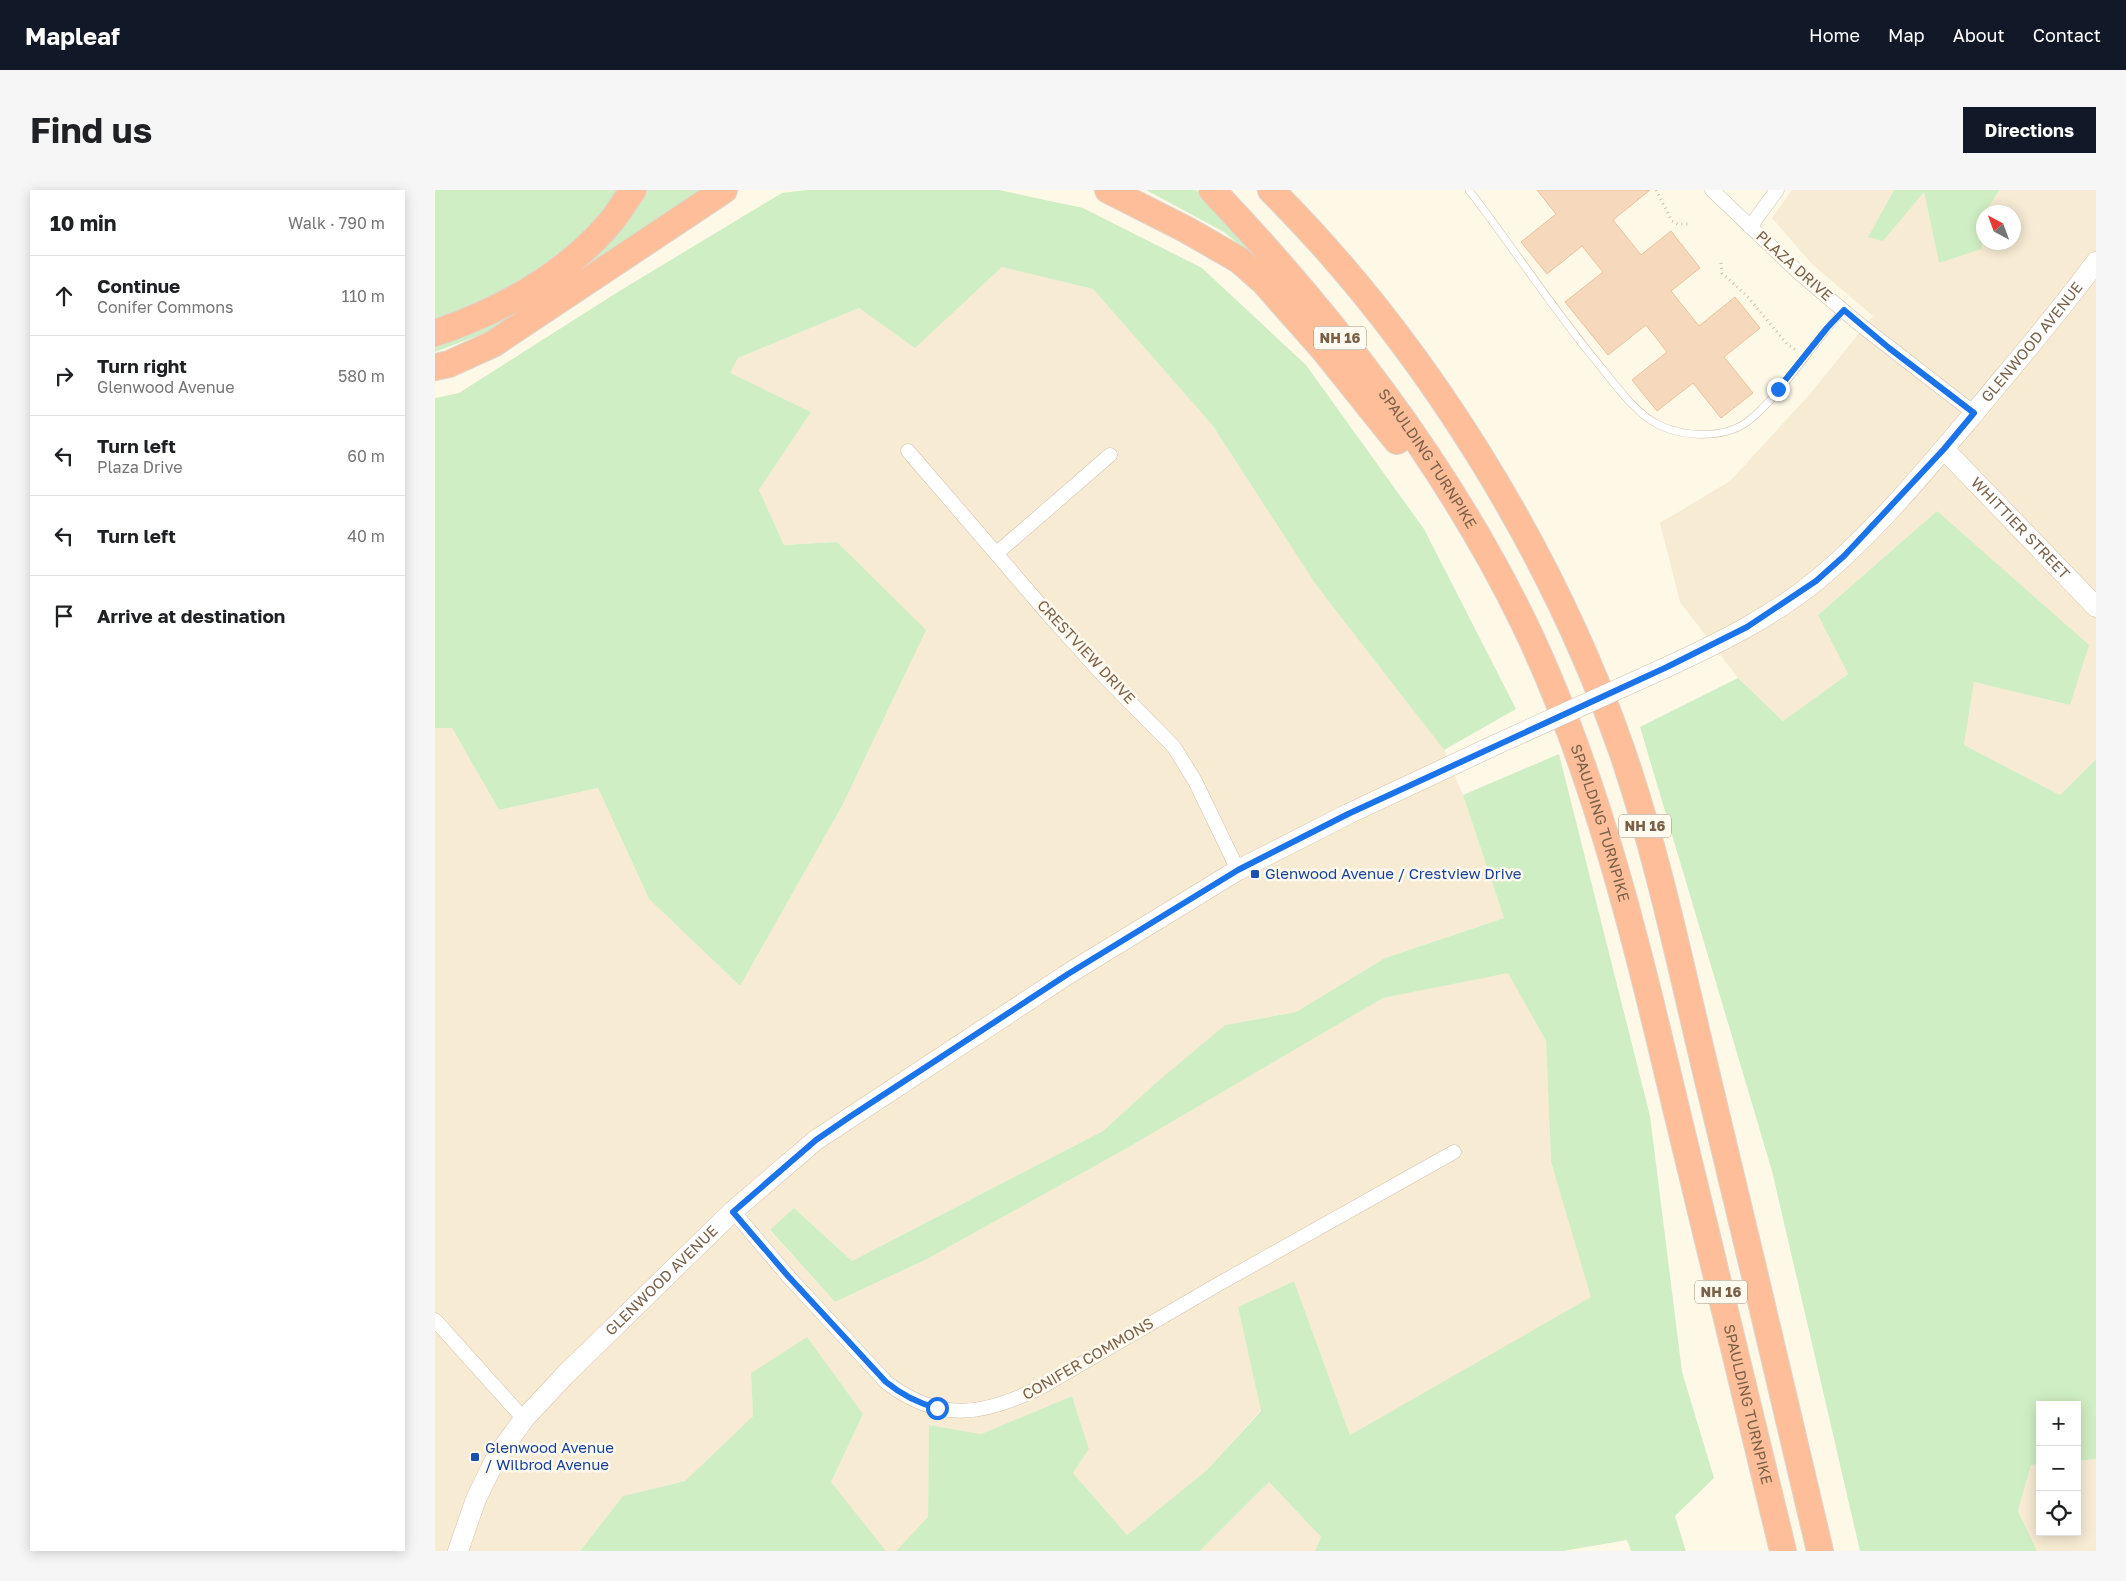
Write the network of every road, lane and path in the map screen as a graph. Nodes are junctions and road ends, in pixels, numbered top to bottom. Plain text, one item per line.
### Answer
1 (633, 190) edge
2 (724, 190) edge
3 (1108, 190) edge
4 (1212, 190) edge
5 (1271, 190) edge
6 (1469, 190) edge
7 (1657, 190) edge
8 (1712, 190) edge
9 (1777, 190) edge
10 (1688, 224) dead end
11 (1750, 227) junction
12 (2096, 262) edge
13 (1721, 263) dead end
14 (1844, 310) junction
15 (435, 333) edge
16 (1787, 344) dead end
17 (435, 367) edge
18 (1974, 413) junction
19 (1944, 449) junction
20 (908, 451) dead end
21 (1110, 455) dead end
22 (1454, 498) junction
23 (997, 553) junction
24 (2096, 607) edge
25 (1238, 870) junction
26 (1454, 1152) dead end
27 (733, 1212) junction
28 (435, 1320) edge
29 (524, 1418) junction
30 (458, 1551) edge
31 (1783, 1551) edge
32 (1819, 1551) edge

1 - 15 highway
2 - 17 highway
3 - 22 highway
4 - 22 highway, SPAULDING TURNPIKE / NH 16
5 - 32 highway, NH 16
6 - 14 lane
7 - 10 path
8 - 11 street, PLAZA DRIVE
9 - 11 street
11 - 14 street, PLAZA DRIVE
12 - 18 street, GLENWOOD AVENUE
13 - 16 path
14 - 18 street, PLAZA DRIVE
18 - 19 street, GLENWOOD AVENUE
19 - 24 street, WHITTIER STREET
19 - 25 street, GLENWOOD AVENUE, bridge
20 - 23 street, CRESTVIEW DRIVE
21 - 23 street
22 - 31 highway, SPAULDING TURNPIKE / NH 16
23 - 25 street, CRESTVIEW DRIVE
25 - 27 street, GLENWOOD AVENUE
26 - 27 street, CONIFER COMMONS
27 - 29 street, GLENWOOD AVENUE
28 - 29 street
29 - 30 street, GLENWOOD AVENUE

